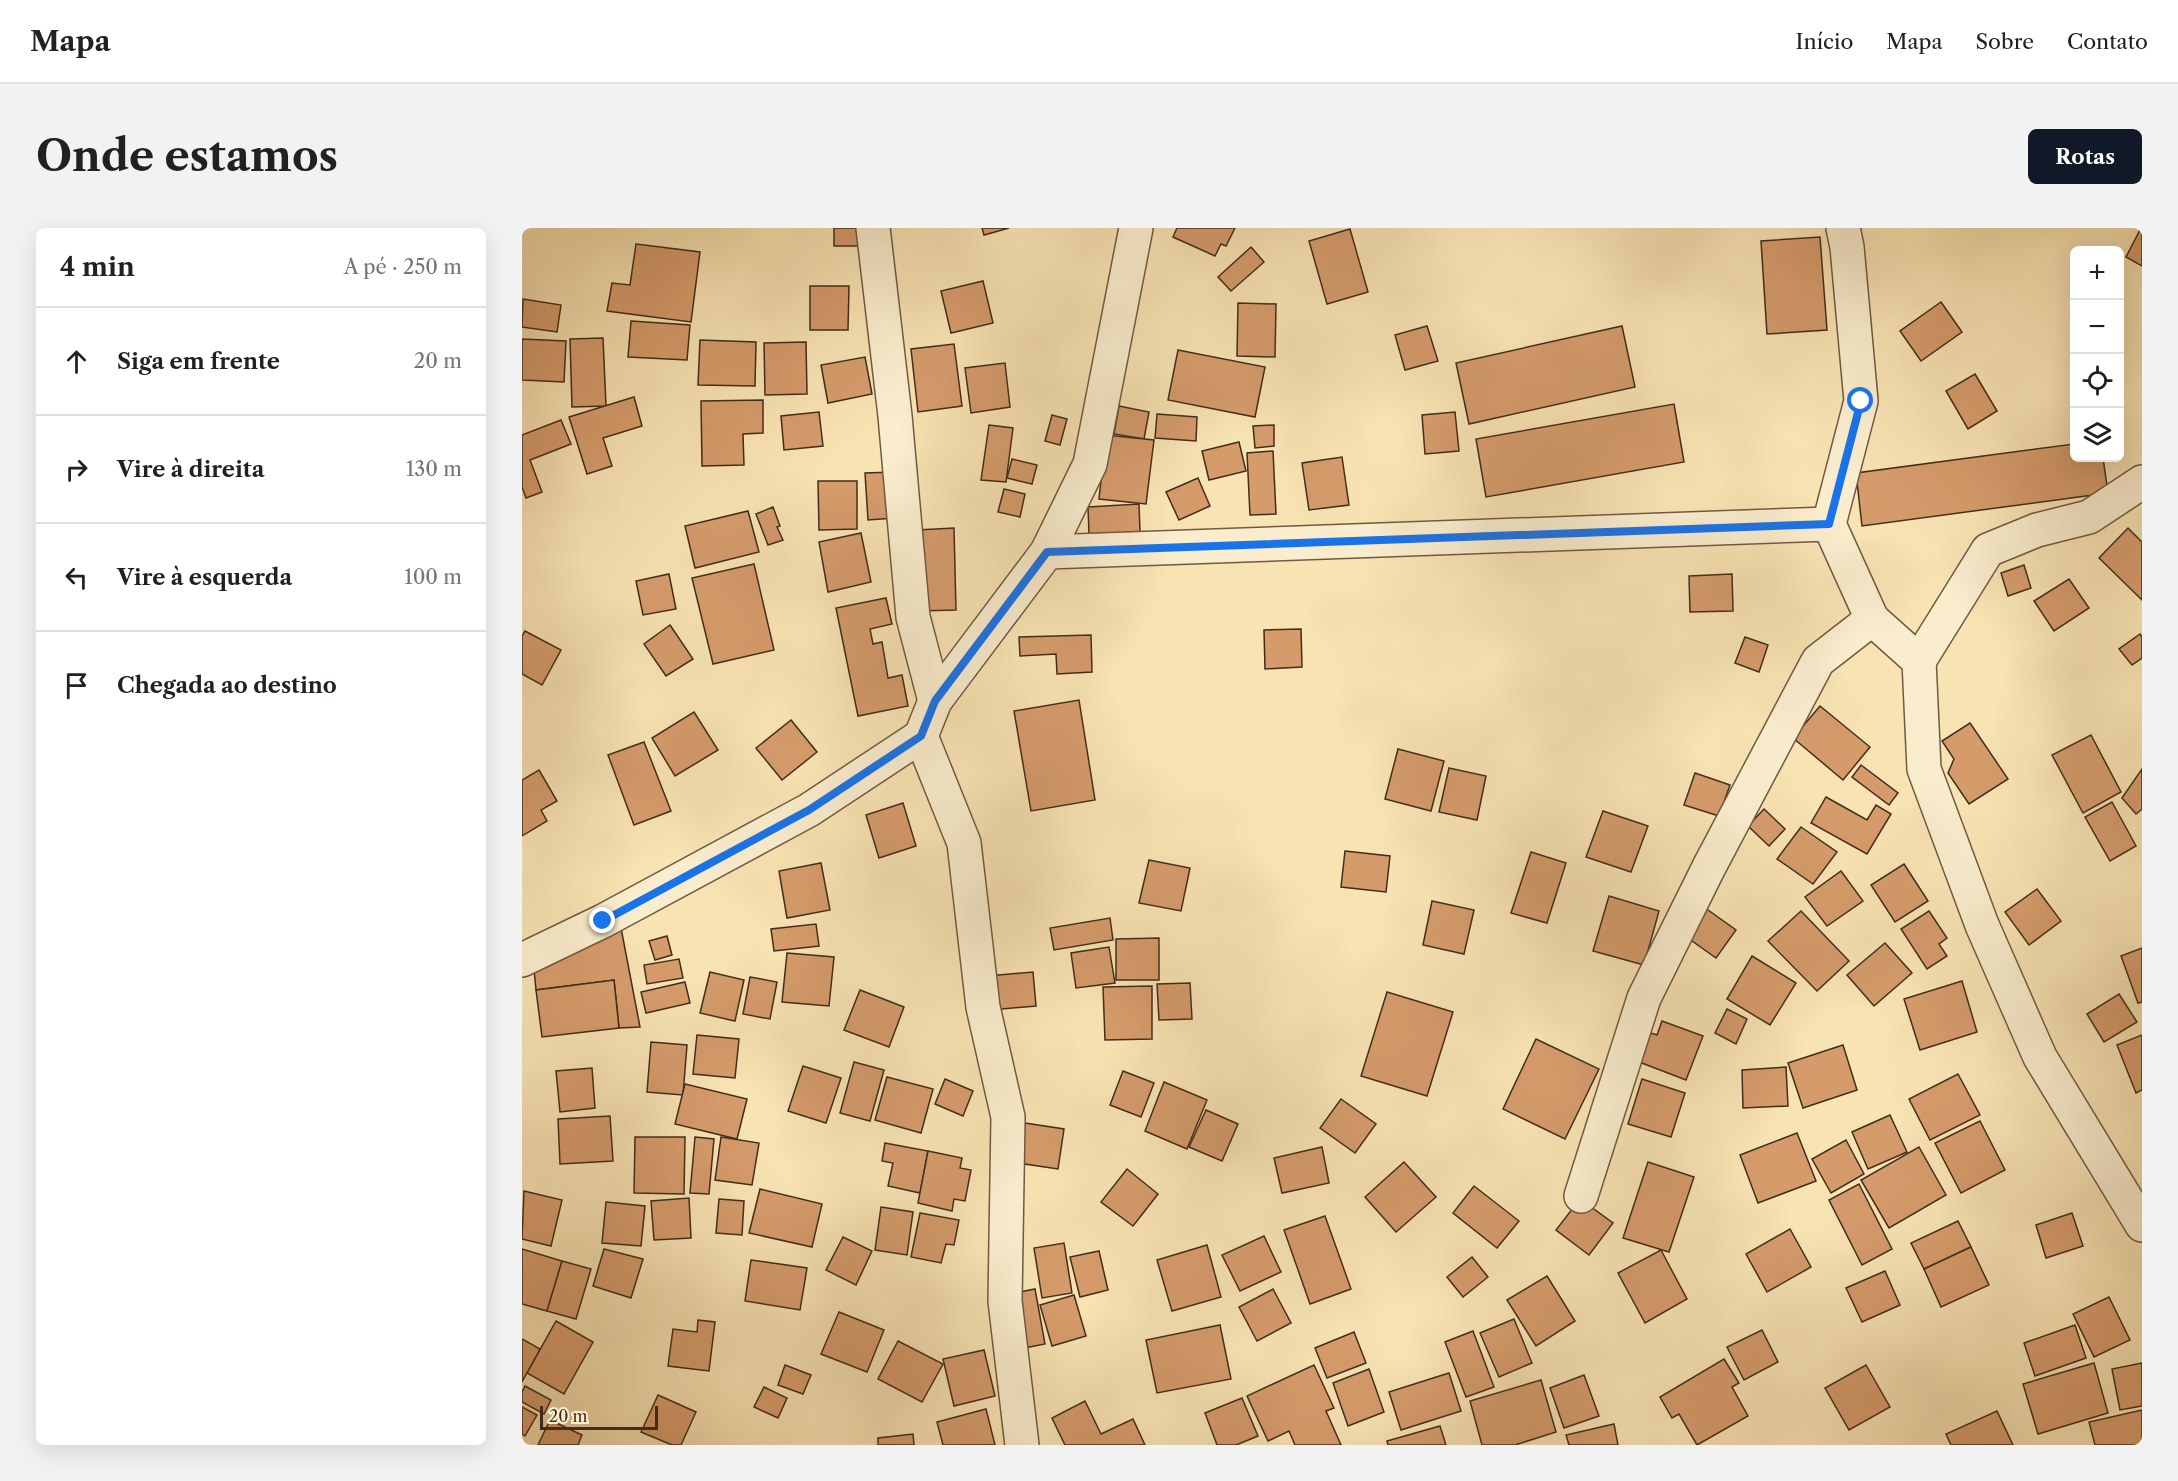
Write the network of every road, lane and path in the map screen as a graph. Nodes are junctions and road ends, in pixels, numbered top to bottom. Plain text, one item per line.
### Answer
1 (873, 228) edge
2 (1136, 228) edge
3 (1843, 228) edge
4 (2142, 482) edge
5 (1829, 524) junction
6 (1047, 552) junction
7 (1872, 620) junction
8 (1919, 661) junction
9 (935, 701) junction
10 (921, 736) junction
11 (522, 960) edge
12 (1581, 1196) dead end
13 (2142, 1225) edge
14 (1022, 1445) edge

1 - 9 street
2 - 6 street
3 - 5 street
4 - 8 street
5 - 6 street
5 - 7 street
6 - 9 street
7 - 8 street
7 - 12 street
8 - 13 street
9 - 10 street
10 - 11 street
10 - 14 street

